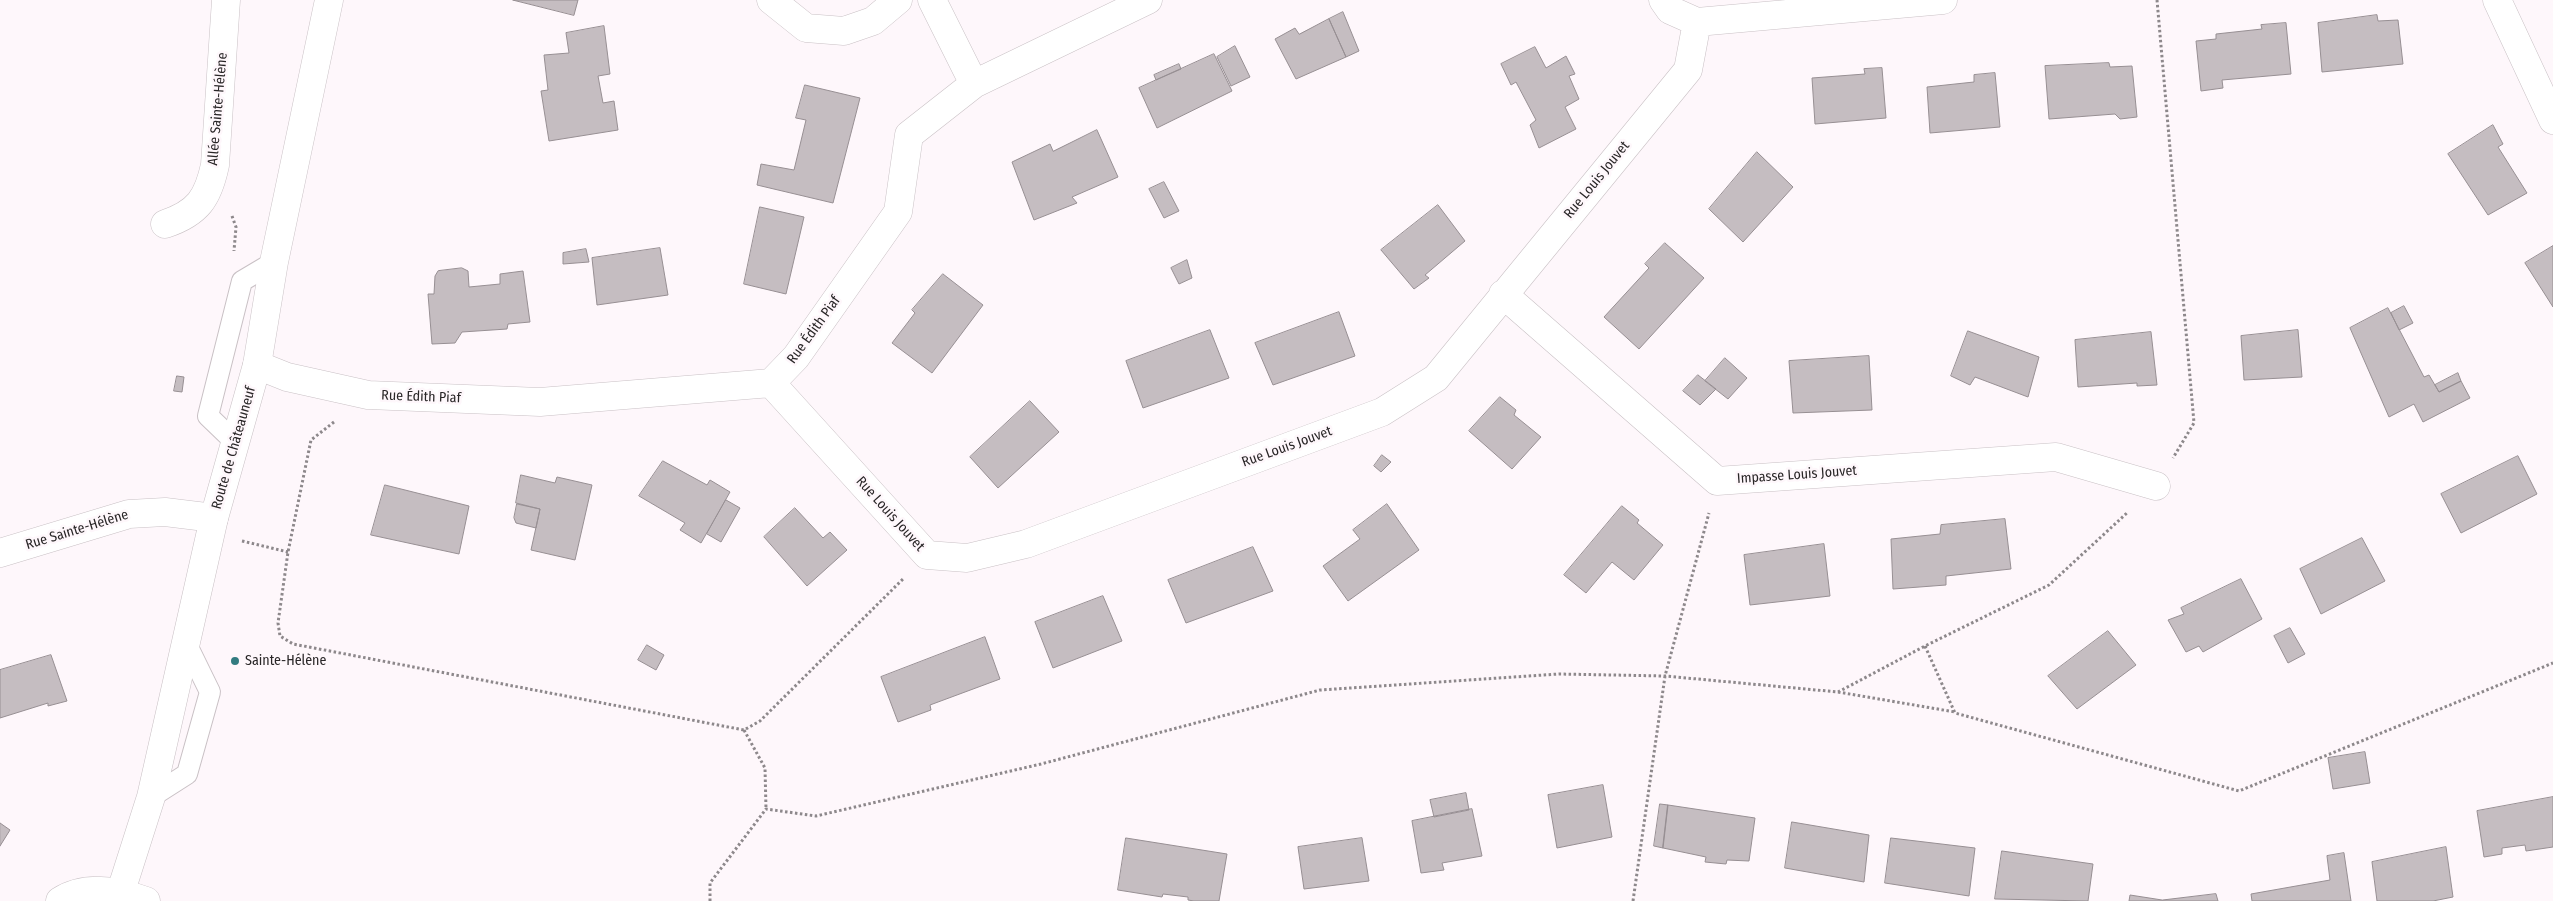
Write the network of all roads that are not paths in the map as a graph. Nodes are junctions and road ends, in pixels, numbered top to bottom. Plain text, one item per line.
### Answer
1 (226, 0) edge
2 (329, 0) edge
3 (770, 0) edge
4 (898, 0) edge
5 (932, 0) edge
6 (1148, 0) edge
7 (1663, 0) edge
8 (1943, 0) edge
9 (2496, 0) edge
10 (1697, 22) junction
11 (974, 84) junction
12 (2553, 120) edge
13 (165, 224) dead end
14 (274, 262) junction
15 (1503, 294) junction
16 (257, 366) junction
17 (771, 383) junction
18 (235, 442) junction
19 (2156, 486) road end
20 (214, 518) junction
21 (0, 554) edge
22 (121, 891) junction
23 (60, 901) edge
24 (146, 901) edge

1 - 13 street, Allée Sainte-Hélène
2 - 14 street, Route de Châteauneuf
3 - 4 street
5 - 11 street
6 - 11 street, Rue Édith Piaf
7 - 10 street
8 - 10 street
9 - 12 street
10 - 15 street, Rue Louis Jouvet
11 - 17 street, Rue Édith Piaf
14 - 16 street, Route de Châteauneuf
14 - 18 lane
15 - 17 street, Rue Louis Jouvet
15 - 19 street, Impasse Louis Jouvet
16 - 17 street, Rue Édith Piaf
16 - 18 street, Route de Châteauneuf
18 - 20 street, Route de Châteauneuf
20 - 21 street, Rue Sainte-Hélène
20 - 22 street, Route de Châteauneuf
22 - 23 street
22 - 24 street

